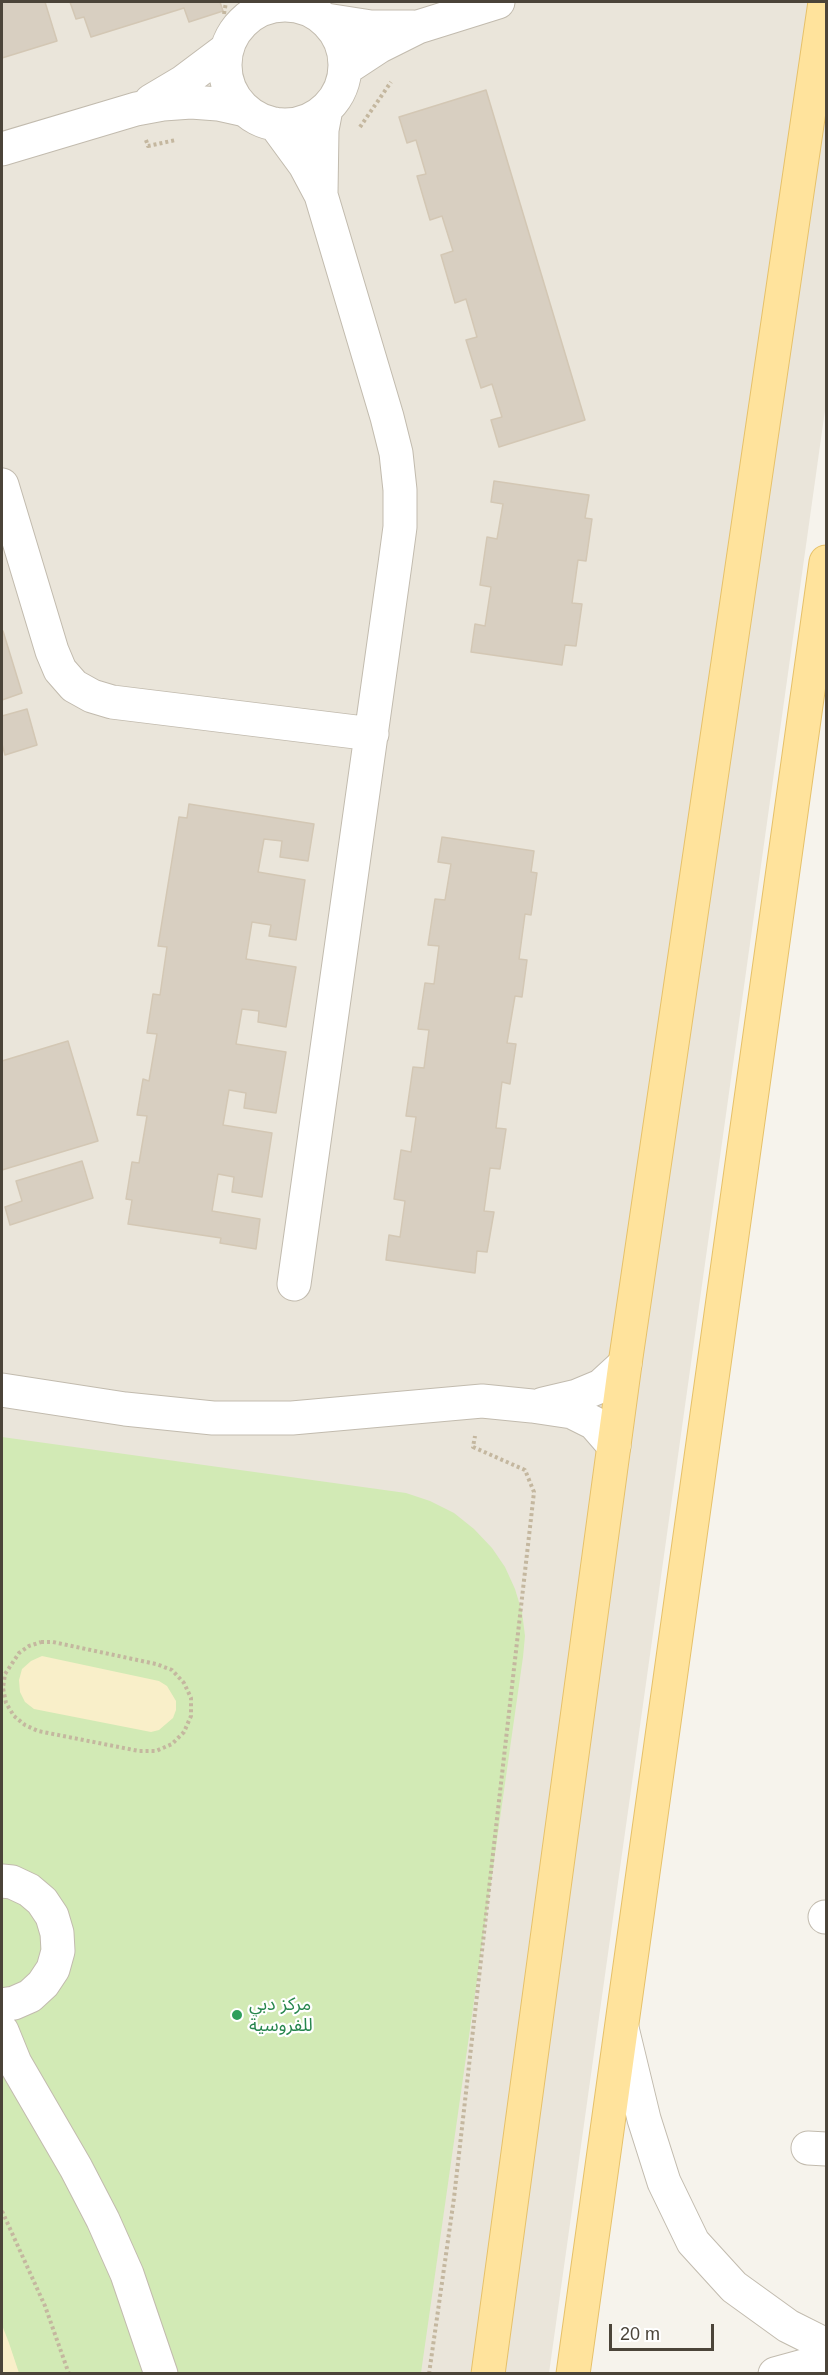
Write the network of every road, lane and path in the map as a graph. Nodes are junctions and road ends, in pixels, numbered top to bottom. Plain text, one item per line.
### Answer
1 (498, 2) edge
2 (825, 2) edge
3 (293, 3) edge
4 (245, 11) edge
5 (326, 20) junction
6 (418, 27) junction
7 (227, 49) junction
8 (345, 69) junction
9 (392, 81) dead end
10 (136, 109) junction
11 (326, 109) junction
12 (245, 110) junction
13 (274, 124) junction
14 (355, 134) dead end
15 (2, 149) edge
16 (321, 195) junction
17 (2, 485) edge
18 (826, 562) edge
19 (372, 734) junction
20 (294, 1284) dead end
21 (625, 1365) junction
22 (2, 1390) edge
23 (482, 1401) junction
24 (532, 1406) junction
25 (614, 1446) junction
26 (4, 1703) edge
27 (2, 1881) edge
28 (2, 2005) edge
29 (621, 2024) junction
30 (2, 2031) edge
31 (2, 2211) edge
32 (826, 2346) edge
33 (826, 2360) edge
34 (69, 2373) edge
35 (161, 2373) edge
36 (429, 2373) edge
37 (488, 2373) edge
38 (573, 2373) edge
39 (775, 2373) edge

1 - 6 street
2 - 21 main road
3 - 4 street
3 - 5 street
4 - 7 street
5 - 6 street
5 - 8 street
6 - 8 street
7 - 10 street
7 - 12 street
8 - 11 street
9 - 14 path
10 - 12 street
10 - 15 street
11 - 13 street
11 - 16 street
12 - 13 street
13 - 16 street
16 - 19 street
17 - 19 street
18 - 29 main road
19 - 20 street
21 - 24 street
21 - 25 main road
22 - 23 street
23 - 24 street
23 - 36 path
24 - 25 street
25 - 37 main road
26 - 26 path
27 - 28 street
29 - 32 street
29 - 38 main road
30 - 35 street
31 - 34 path
33 - 39 street

